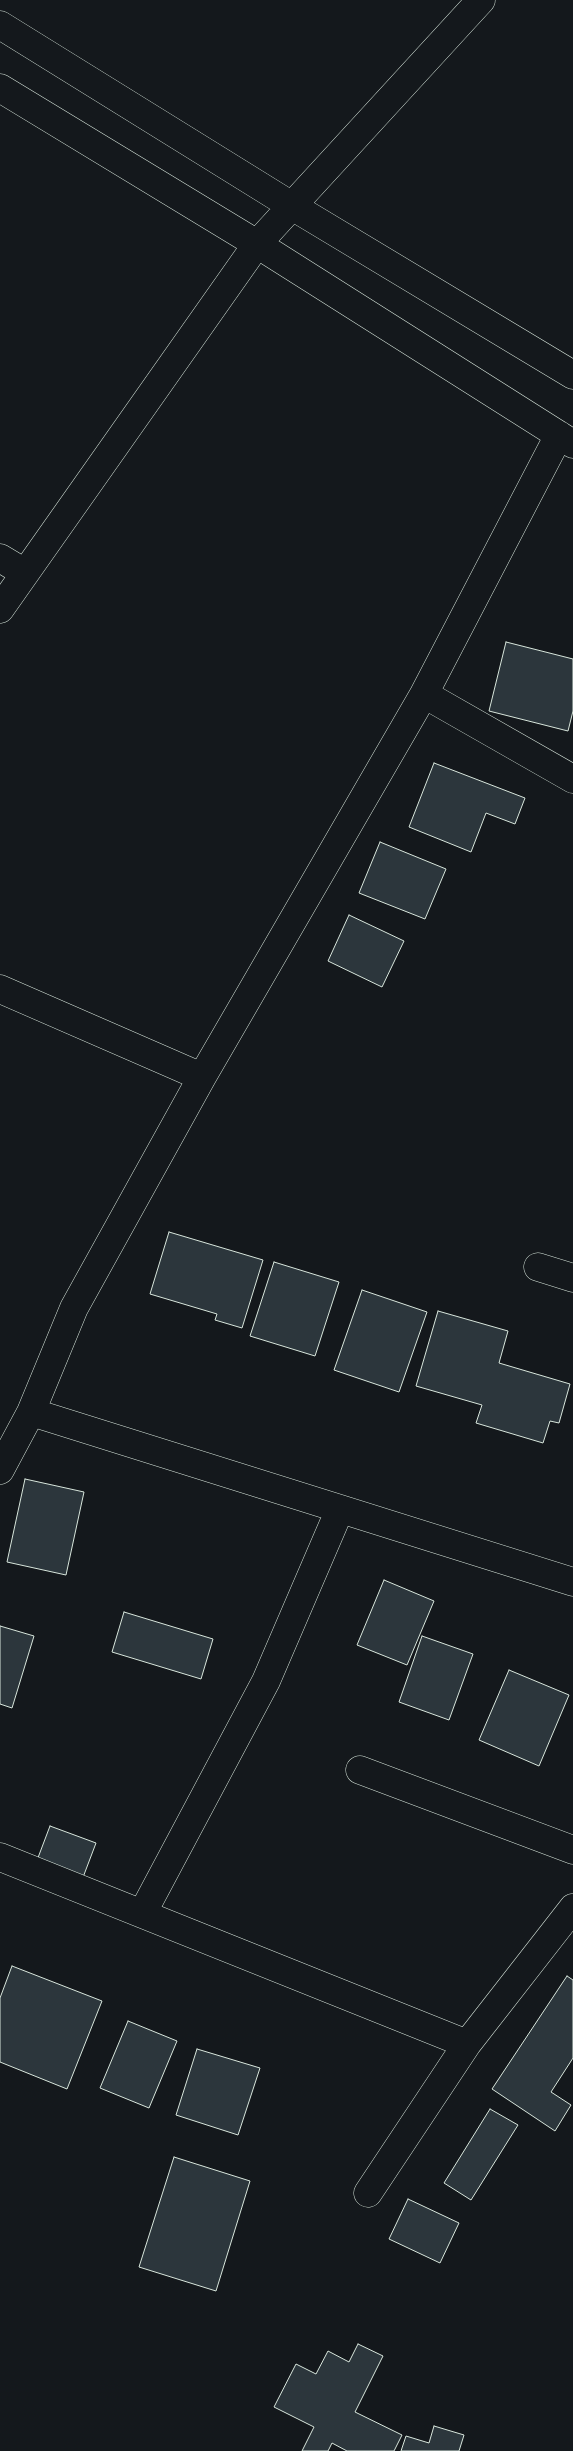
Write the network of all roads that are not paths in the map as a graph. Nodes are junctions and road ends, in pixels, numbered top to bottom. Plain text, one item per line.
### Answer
1 (481, 0) edge
2 (0, 24) edge
3 (0, 88) edge
4 (292, 206) junction
5 (257, 244) junction
6 (573, 375) edge
7 (566, 440) edge
8 (0, 558) edge
9 (25, 573) junction
10 (0, 609) edge
11 (424, 694) junction
12 (573, 779) edge
13 (0, 990) edge
14 (202, 1078) junction
15 (538, 1267) dead end
16 (573, 1278) edge
17 (31, 1412) junction
18 (0, 1470) edge
19 (340, 1509) junction
20 (573, 1582) edge
21 (360, 1770) dead end
22 (573, 1850) edge
23 (0, 1857) edge
24 (573, 1908) edge
25 (142, 1914) junction
26 (467, 2044) junction
27 (368, 2192) dead end

1 - 4 street
2 - 4 street
3 - 5 street
4 - 5 street
4 - 6 street
5 - 7 street
5 - 9 street
7 - 11 street
8 - 9 street
9 - 10 street
11 - 12 street
11 - 14 street
13 - 14 street
14 - 17 street
15 - 16 street
17 - 18 street
17 - 19 street
19 - 20 street
19 - 25 street
21 - 22 street
23 - 25 street
24 - 26 street
25 - 26 street
26 - 27 street

